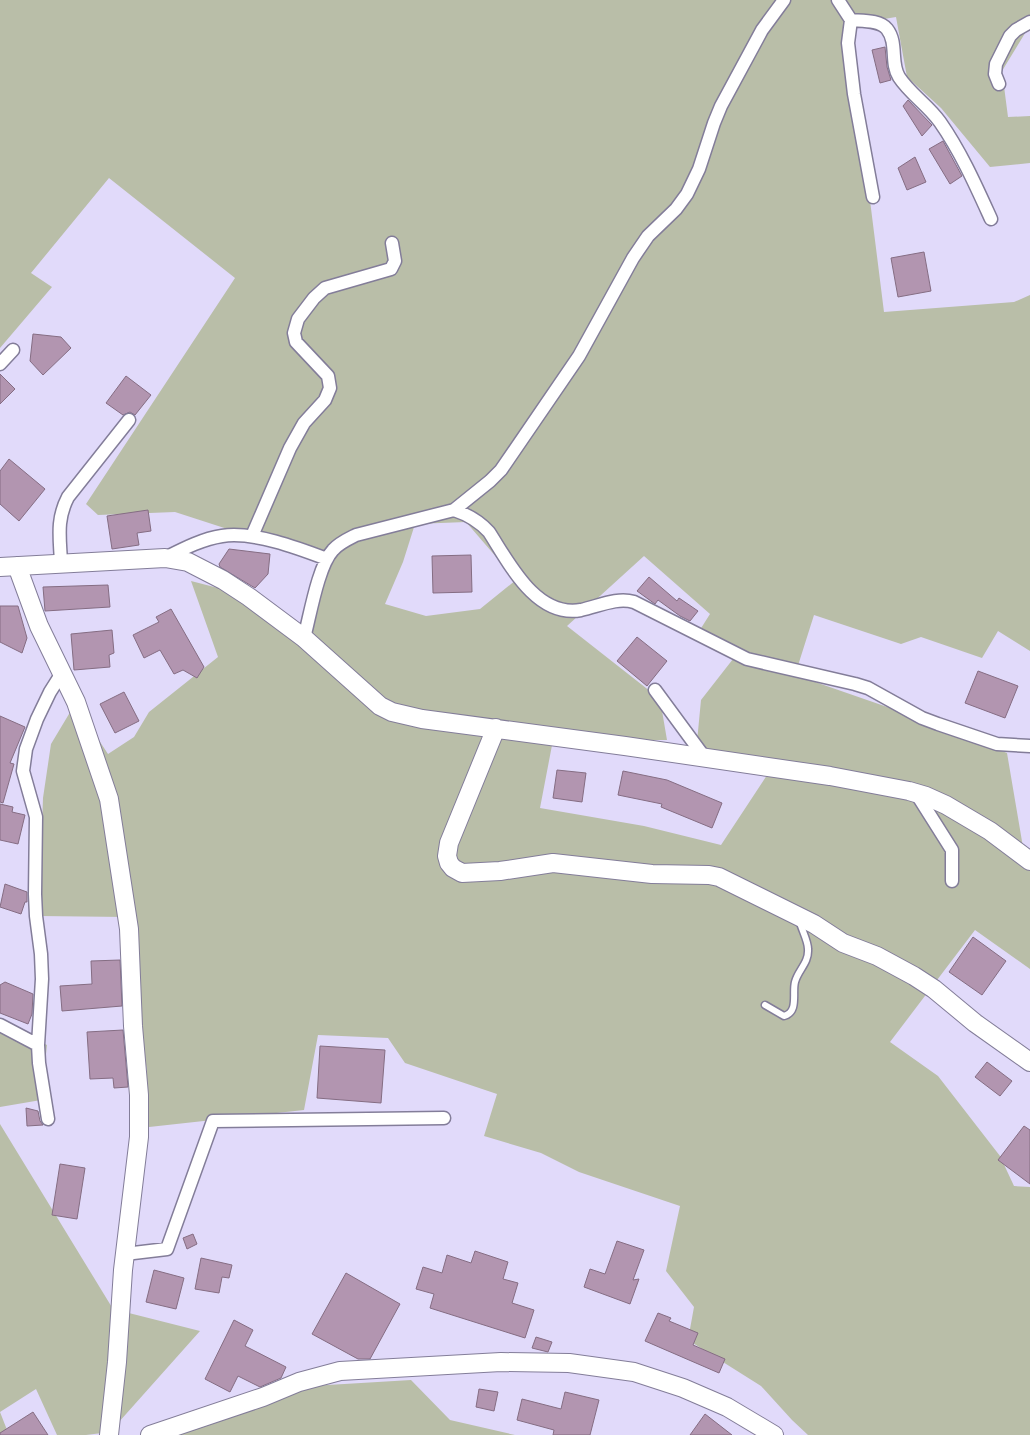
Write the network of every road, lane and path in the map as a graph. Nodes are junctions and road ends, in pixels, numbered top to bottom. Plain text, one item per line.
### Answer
1 (784, 0) edge
2 (838, 0) edge
3 (852, 20) junction
4 (1030, 22) edge
5 (1000, 84) dead end
6 (873, 197) dead end
7 (991, 219) dead end
8 (392, 243) dead end
9 (13, 350) dead end
10 (0, 364) edge
11 (129, 420) dead end
12 (454, 510) junction
13 (252, 536) junction
14 (164, 558) junction
15 (327, 560) junction
16 (61, 563) junction
17 (8, 566) edge
18 (304, 638) junction
19 (62, 672) junction
20 (655, 690) dead end
21 (496, 728) junction
22 (1030, 746) edge
23 (705, 758) junction
24 (916, 793) junction
25 (1030, 861) edge
26 (952, 881) dead end
27 (798, 916) junction
28 (765, 1005) dead end
29 (0, 1024) edge
30 (38, 1045) junction
31 (1030, 1062) edge
32 (444, 1118) dead end
33 (48, 1119) dead end
34 (125, 1254) junction
35 (109, 1435) edge
36 (150, 1435) edge
37 (774, 1435) edge

1 - 12 street
2 - 3 street
3 - 6 street
3 - 7 street
4 - 5 street
8 - 13 street
9 - 10 street
11 - 16 street
12 - 15 street
12 - 22 street
13 - 14 street
13 - 15 street
14 - 16 street
14 - 18 street
15 - 18 street
16 - 17 street
17 - 19 street
18 - 21 street
19 - 30 street
19 - 34 street
20 - 23 street
21 - 23 street
21 - 27 street
23 - 24 street
24 - 25 street
24 - 26 street
27 - 28 lane
27 - 31 street
29 - 30 street
30 - 33 street
32 - 34 street
34 - 35 street
36 - 37 street

